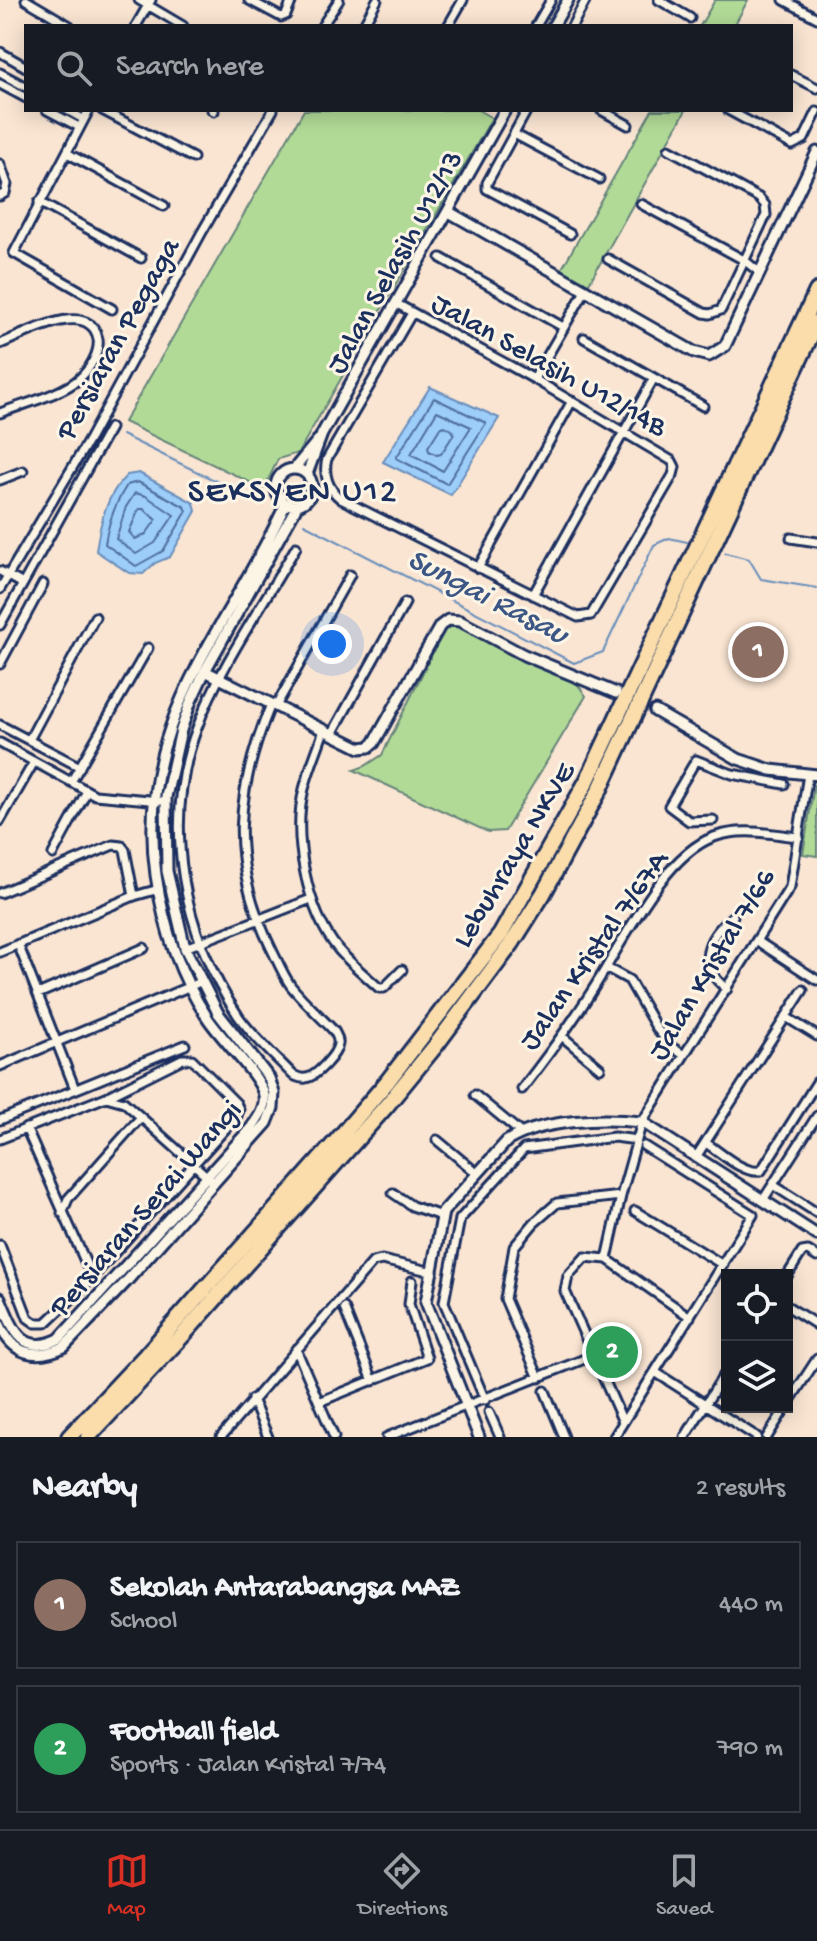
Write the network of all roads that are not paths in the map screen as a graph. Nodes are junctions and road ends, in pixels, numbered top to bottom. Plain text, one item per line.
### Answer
1 (26, 0) edge
2 (139, 0) edge
3 (249, 0) edge
4 (292, 0) edge
5 (339, 0) edge
6 (377, 0) edge
7 (463, 0) edge
8 (551, 0) edge
9 (568, 0) edge
10 (586, 0) edge
11 (659, 0) edge
12 (784, 0) edge
13 (150, 3) edge
14 (690, 18) dead end
15 (817, 18) edge
16 (67, 24) edge
17 (137, 24) edge
18 (180, 24) edge
19 (323, 24) edge
20 (364, 24) edge
21 (449, 24) edge
22 (537, 24) edge
23 (554, 24) edge
24 (575, 24) edge
25 (0, 52) edge
26 (24, 66) edge
27 (0, 73) edge
28 (793, 76) edge
29 (0, 84) edge
30 (24, 86) edge
31 (817, 88) edge
32 (24, 97) edge
33 (52, 112) edge
34 (69, 112) edge
35 (88, 112) edge
36 (106, 112) edge
37 (272, 112) edge
38 (501, 112) edge
39 (526, 112) edge
40 (605, 112) edge
41 (732, 112) edge
42 (817, 112) edge
43 (81, 123) junction
44 (628, 125) dead end
45 (514, 134) junction
46 (669, 149) dead end
47 (817, 152) edge
48 (67, 153) junction
49 (193, 158) dead end
50 (0, 164) edge
51 (599, 179) dead end
52 (0, 196) edge
53 (39, 202) junction
54 (641, 204) dead end
55 (164, 206) dead end
56 (449, 212) junction
57 (570, 234) dead end
58 (141, 258) dead end
59 (441, 258) dead end
60 (608, 259) dead end
61 (744, 260) junction
62 (759, 272) junction
63 (585, 291) junction
64 (817, 291) edge
65 (397, 304) junction
66 (112, 309) dead end
67 (412, 313) junction
68 (817, 322) edge
69 (563, 327) junction
70 (584, 338) dead end
71 (0, 344) edge
72 (654, 378) junction
73 (534, 379) junction
74 (572, 401) junction
75 (703, 406) dead end
76 (0, 413) edge
77 (110, 428) dead end
78 (625, 432) junction
79 (322, 434) junction
80 (294, 469) junction
81 (23, 471) dead end
82 (307, 474) junction
83 (0, 480) edge
84 (286, 503) junction
85 (298, 504) junction
86 (791, 538) dead end
87 (817, 542) edge
88 (296, 547) dead end
89 (478, 568) junction
90 (4, 573) edge
91 (350, 575) dead end
92 (23, 584) junction
93 (43, 584) dead end
94 (0, 589) edge
95 (533, 595) junction
96 (405, 603) dead end
97 (95, 617) dead end
98 (0, 625) edge
99 (148, 648) dead end
100 (0, 664) edge
101 (205, 671) junction
102 (220, 679) junction
103 (616, 693) dead end
104 (274, 705) junction
105 (655, 711) dead end
106 (0, 725) edge
107 (328, 732) junction
108 (29, 740) junction
109 (0, 743) edge
110 (34, 762) junction
111 (80, 767) junction
112 (812, 775) edge
113 (71, 782) junction
114 (784, 784) dead end
115 (87, 791) junction
116 (154, 801) junction
117 (166, 801) junction
118 (713, 820) junction
119 (0, 821) edge
120 (722, 835) junction
121 (799, 837) junction
122 (711, 838) junction
123 (53, 854) dead end
124 (159, 889) junction
125 (0, 893) edge
126 (134, 896) junction
127 (311, 899) junction
128 (733, 916) dead end
129 (258, 920) junction
130 (757, 941) junction
131 (201, 942) junction
132 (18, 944) junction
133 (144, 948) dead end
134 (185, 948) junction
135 (0, 952) edge
136 (607, 968) junction
137 (817, 969) edge
138 (402, 970) dead end
139 (814, 979) edge
140 (200, 982) junction
141 (189, 987) junction
142 (727, 989) junction
143 (803, 990) dead end
144 (38, 994) junction
145 (786, 1017) junction
146 (817, 1036) edge
147 (563, 1037) junction
148 (57, 1042) junction
149 (185, 1045) dead end
150 (684, 1055) junction
151 (0, 1066) edge
152 (600, 1068) dead end
153 (817, 1082) edge
154 (75, 1089) junction
155 (522, 1089) dead end
156 (475, 1095) dead end
157 (106, 1097) junction
158 (817, 1116) edge
159 (140, 1118) junction
160 (0, 1120) edge
161 (642, 1122) junction
162 (26, 1128) junction
163 (521, 1133) junction
164 (0, 1139) edge
165 (437, 1140) dead end
166 (637, 1140) junction
167 (706, 1143) junction
168 (644, 1146) dead end
169 (696, 1157) junction
170 (193, 1164) junction
171 (478, 1174) junction
172 (211, 1179) junction
173 (773, 1185) junction
174 (393, 1193) dead end
175 (621, 1196) junction
176 (763, 1200) junction
177 (635, 1211) dead end
178 (62, 1213) junction
179 (817, 1213) edge
180 (441, 1216) junction
181 (817, 1235) edge
182 (0, 1245) edge
183 (817, 1257) edge
184 (607, 1259) junction
185 (723, 1265) junction
186 (791, 1269) edge
187 (433, 1272) junction
188 (92, 1277) junction
189 (412, 1281) dead end
190 (0, 1298) edge
191 (344, 1308) dead end
192 (793, 1310) edge
193 (690, 1317) junction
194 (3, 1321) edge
195 (817, 1325) edge
196 (296, 1349) junction
197 (592, 1356) junction
198 (817, 1359) edge
199 (655, 1372) junction
200 (539, 1378) junction
201 (721, 1380) edge
202 (373, 1381) junction
203 (545, 1391) dead end
204 (793, 1395) edge
205 (252, 1399) junction
206 (485, 1400) junction
207 (319, 1402) junction
208 (706, 1404) junction
209 (466, 1407) junction
210 (489, 1412) dead end
211 (782, 1413) edge
212 (623, 1422) junction
213 (69, 1437) edge
214 (88, 1437) edge
215 (221, 1437) edge
216 (268, 1437) edge
217 (334, 1437) edge
218 (387, 1437) edge
219 (479, 1437) edge
220 (500, 1437) edge
221 (564, 1437) edge
222 (614, 1437) edge
223 (685, 1437) edge
224 (757, 1437) edge
225 (767, 1437) edge

1 - 16 street
2 - 13 street
3 - 4 street
5 - 19 street
6 - 20 street
7 - 21 street
8 - 22 street
9 - 23 street
10 - 24 street
11 - 14 street
12 - 15 street
13 - 17 street
13 - 18 street
25 - 26 street
27 - 30 street
28 - 31 street
29 - 32 street
33 - 43 street
34 - 43 street
35 - 43 street
36 - 49 street
37 - 90 street, Persiaran Pegaga
38 - 56 street, Jalan Selasih U12/13
39 - 45 street
40 - 44 street
41 - 42 street
43 - 48 street
45 - 51 street
45 - 57 street
46 - 61 street
47 - 62 street
48 - 53 street
48 - 55 street
50 - 52 street
53 - 58 street
53 - 66 street
54 - 61 street
56 - 63 street
56 - 65 street, Jalan Selasih U12/13
59 - 69 street
60 - 61 street
61 - 62 street
62 - 63 street
63 - 69 street
64 - 213 highway, Lebuhraya NKVE
65 - 67 street, Jalan Selasih U12/14B
65 - 79 street, Jalan Selasih U12/13
67 - 73 street, Jalan Selasih U12/14B
67 - 89 street
68 - 214 highway, Lebuhraya NKVE
69 - 73 street
70 - 72 street
71 - 76 street
72 - 75 street
72 - 78 street
73 - 74 street, Jalan Selasih U12/14B
74 - 78 street, Jalan Selasih U12/14B
74 - 89 street
77 - 92 street, Persiaran Pegaga
78 - 95 street
78 - 95 street, Jalan Selasih U12/14B
79 - 80 street, Jalan Selasih U12/13
79 - 82 street, Jalan Selasih U12/13
80 - 82 street
80 - 84 street
81 - 83 street
82 - 85 street
84 - 85 street
84 - 116 street, Persiaran Serai Wangi
85 - 101 street, Persiaran Serai Wangi
86 - 87 street
88 - 102 street
89 - 95 street
90 - 92 street
90 - 94 street, Persiaran Pegaga
91 - 104 street
92 - 98 street, Persiaran Pegaga
93 - 100 street
96 - 107 street
97 - 108 street
99 - 111 street
101 - 102 street
101 - 117 street, Persiaran Serai Wangi
102 - 104 street
102 - 131 street
103 - 107 street
104 - 107 street
104 - 129 street
105 - 112 street
106 - 108 street
107 - 127 street
108 - 111 street
109 - 110 street
110 - 113 street
110 - 119 street
111 - 113 street
112 - 121 street, Jalan Kristal 7/66
113 - 115 street
114 - 118 street
115 - 116 street
115 - 123 street
116 - 117 street
116 - 124 street, Persiaran Serai Wangi
117 - 134 street, Persiaran Serai Wangi
118 - 120 street
118 - 122 street
120 - 121 street, Jalan Kristal 7/67A
120 - 122 street, Jalan Kristal 7/67A
121 - 130 street, Jalan Kristal 7/66
122 - 136 street, Jalan Kristal 7/67A
124 - 126 street
124 - 141 street, Persiaran Serai Wangi
125 - 126 street
126 - 132 street
127 - 129 street
127 - 138 street
128 - 142 street
129 - 131 street
129 - 131 street
130 - 139 street
130 - 142 street, Jalan Kristal 7/66
131 - 134 street
132 - 135 street
132 - 144 street
133 - 144 street
134 - 140 street, Persiaran Serai Wangi
136 - 147 street, Jalan Kristal 7/67A
136 - 150 street
137 - 139 street
140 - 141 street
140 - 172 street, Persiaran Serai Wangi
141 - 148 street
141 - 172 street, Persiaran Serai Wangi
142 - 150 street, Jalan Kristal 7/66
143 - 145 street
144 - 148 street
145 - 146 street
145 - 167 street
147 - 152 street
147 - 155 street, Jalan Kristal 7/67A
148 - 151 street
148 - 154 street
149 - 154 street
150 - 161 street, Jalan Kristal 7/66
153 - 167 street
154 - 160 street
156 - 163 street
157 - 159 street
157 - 162 street
157 - 170 street
158 - 173 street
159 - 170 street
159 - 178 street
161 - 163 street
161 - 166 street, Jalan Kristal 7/66
161 - 169 street
162 - 164 street
162 - 178 street
163 - 171 street
165 - 171 street
166 - 175 street, Jalan Kristal 7/66
166 - 206 street
167 - 169 street
168 - 185 street
169 - 176 street
170 - 172 street
170 - 188 street
171 - 180 street
172 - 194 street, Persiaran Serai Wangi
173 - 176 street
173 - 179 street
174 - 180 street
175 - 184 street, Jalan Kristal 7/66
175 - 200 street
176 - 181 street
177 - 185 street
178 - 188 street
180 - 187 street
182 - 188 street
183 - 186 street
184 - 193 street
184 - 197 street
185 - 193 street
187 - 196 street
187 - 209 street
189 - 202 street
190 - 194 street, Persiaran Serai Wangi
191 - 202 street
192 - 195 street
193 - 199 street
196 - 205 street
196 - 207 street
197 - 200 street
197 - 212 street
198 - 204 street
199 - 208 street
199 - 212 street
200 - 206 street
201 - 208 street
202 - 207 street
203 - 221 street
205 - 215 street
205 - 216 street
206 - 209 street
207 - 217 street
208 - 223 street
208 - 224 street
209 - 218 street
209 - 219 street
210 - 220 street
211 - 225 street
212 - 222 street

